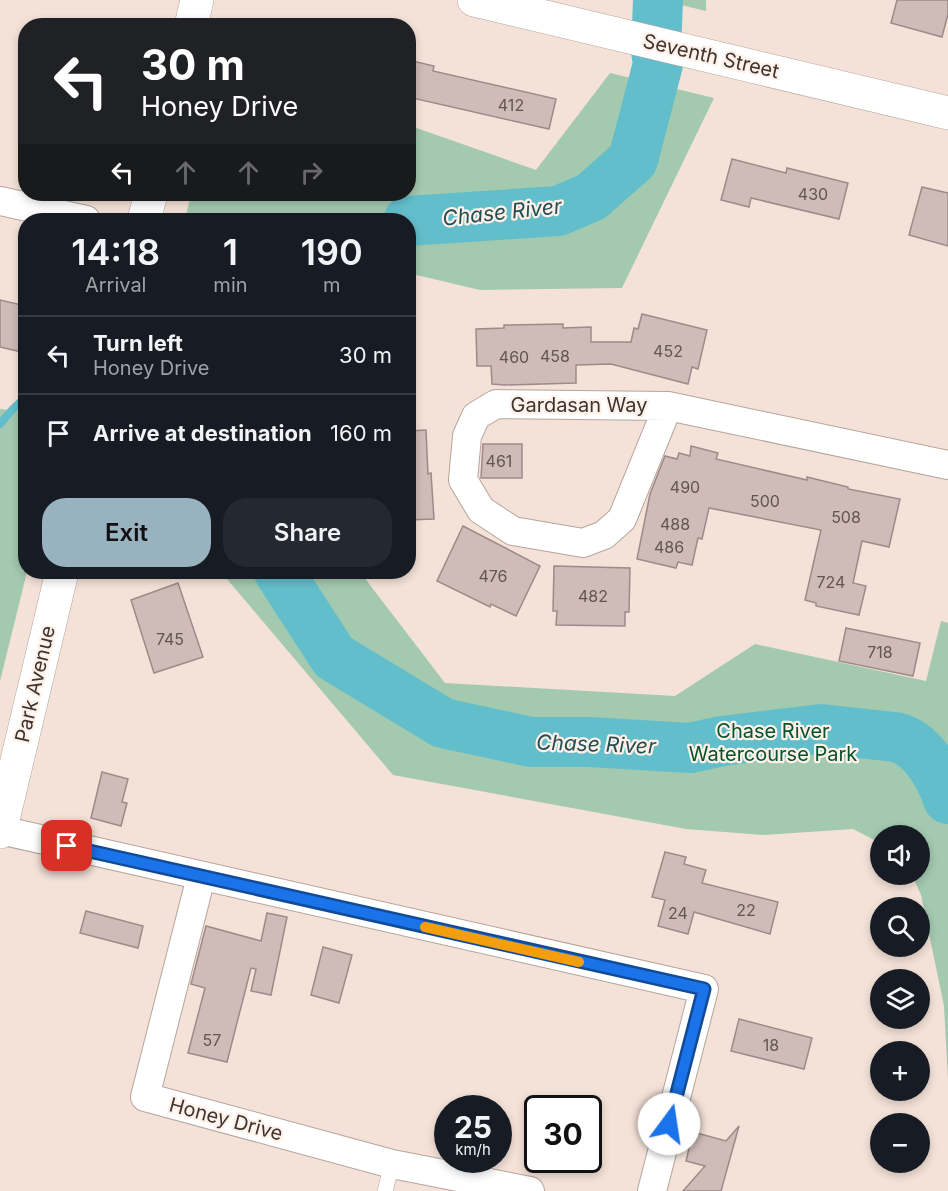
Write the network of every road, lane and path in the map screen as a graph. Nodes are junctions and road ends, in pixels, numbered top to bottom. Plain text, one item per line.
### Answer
1 (197, 0) edge
2 (474, 0) edge
3 (193, 18) edge
4 (948, 113) edge
5 (0, 201) edge
6 (54, 213) edge
7 (668, 406) junction
8 (948, 465) edge
9 (60, 579) edge
10 (0, 831) edge
11 (201, 877) junction
12 (392, 1164) junction
13 (385, 1191) edge
14 (530, 1191) edge
15 (652, 1191) edge

1 - 3 street
2 - 4 street, Seventh Street
5 - 6 street
7 - 7 street, Gardasan Way
7 - 8 street, Gardasan Way
9 - 10 street, Park Avenue
10 - 11 street
11 - 12 street, Honey Drive
11 - 15 street
12 - 13 lane
12 - 14 street, Honey Drive

